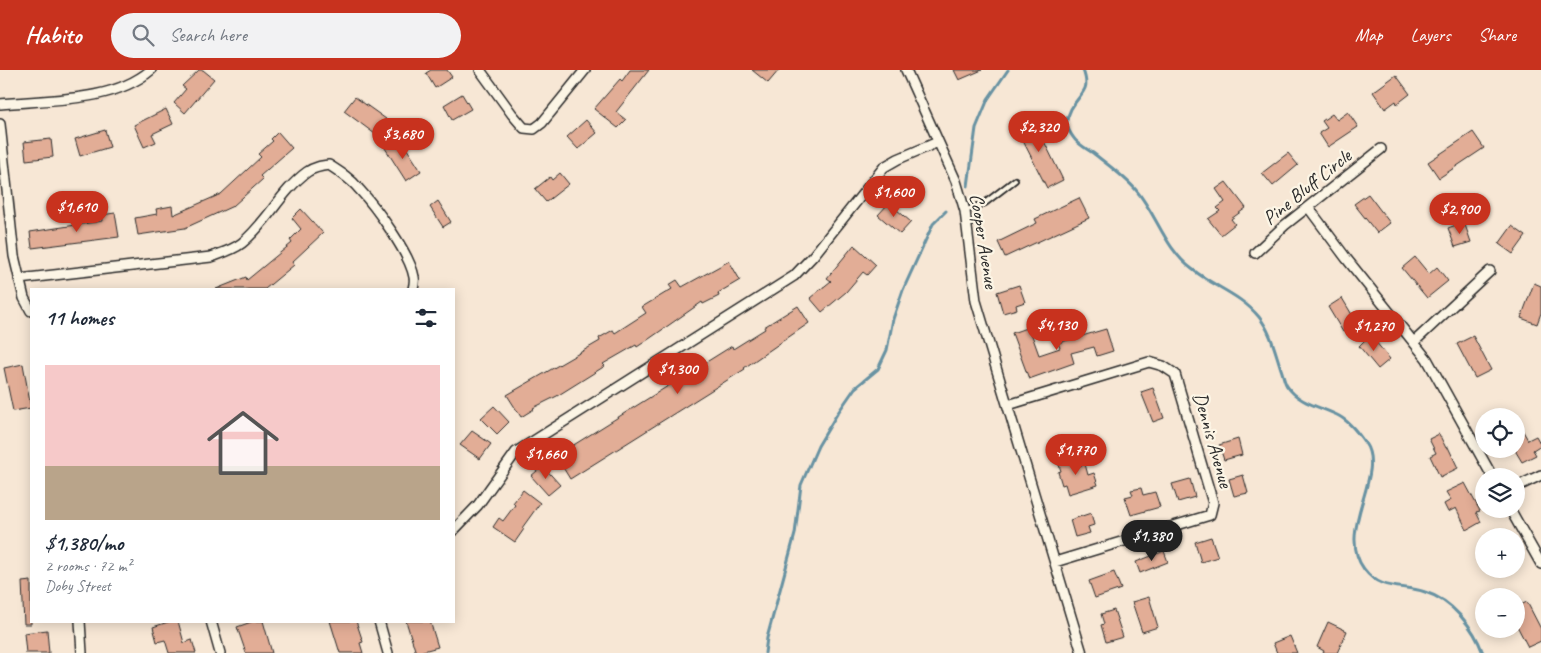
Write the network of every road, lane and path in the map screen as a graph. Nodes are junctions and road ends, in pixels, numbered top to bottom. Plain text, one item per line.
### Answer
1 (151, 70) edge
2 (480, 70) edge
3 (585, 70) edge
4 (906, 70) edge
5 (0, 104) edge
6 (0, 124) edge
7 (938, 142) junction
8 (1382, 149) dead end
9 (1015, 180) dead end
10 (1308, 207) junction
11 (965, 211) junction
12 (1255, 253) dead end
13 (1490, 271) dead end
14 (19, 279) junction
15 (413, 288) edge
16 (30, 309) edge
17 (1415, 341) junction
18 (1008, 404) junction
19 (1488, 468) edge
20 (1541, 475) edge
21 (1525, 483) edge
22 (1515, 518) edge
23 (455, 529) edge
24 (1055, 562) junction
25 (1541, 564) edge
26 (80, 623) edge
27 (212, 623) edge
28 (380, 623) edge
29 (82, 653) edge
30 (220, 653) edge
31 (388, 653) edge
32 (1082, 653) edge

1 - 5 street
2 - 3 street
4 - 7 street, Cooper Avenue
6 - 14 street
7 - 11 street, Cooper Avenue
7 - 23 street
8 - 10 street, Pine Bluff Circle
9 - 11 lane
10 - 12 street, Pine Bluff Circle
10 - 17 street
11 - 18 street, Cooper Avenue
13 - 17 street
14 - 15 street
14 - 16 street
17 - 19 street
18 - 24 street, Cooper Avenue
18 - 24 street, Dennis Avenue
20 - 21 street
22 - 25 street
24 - 32 street, Cooper Avenue
26 - 29 street
27 - 30 street
28 - 31 street

